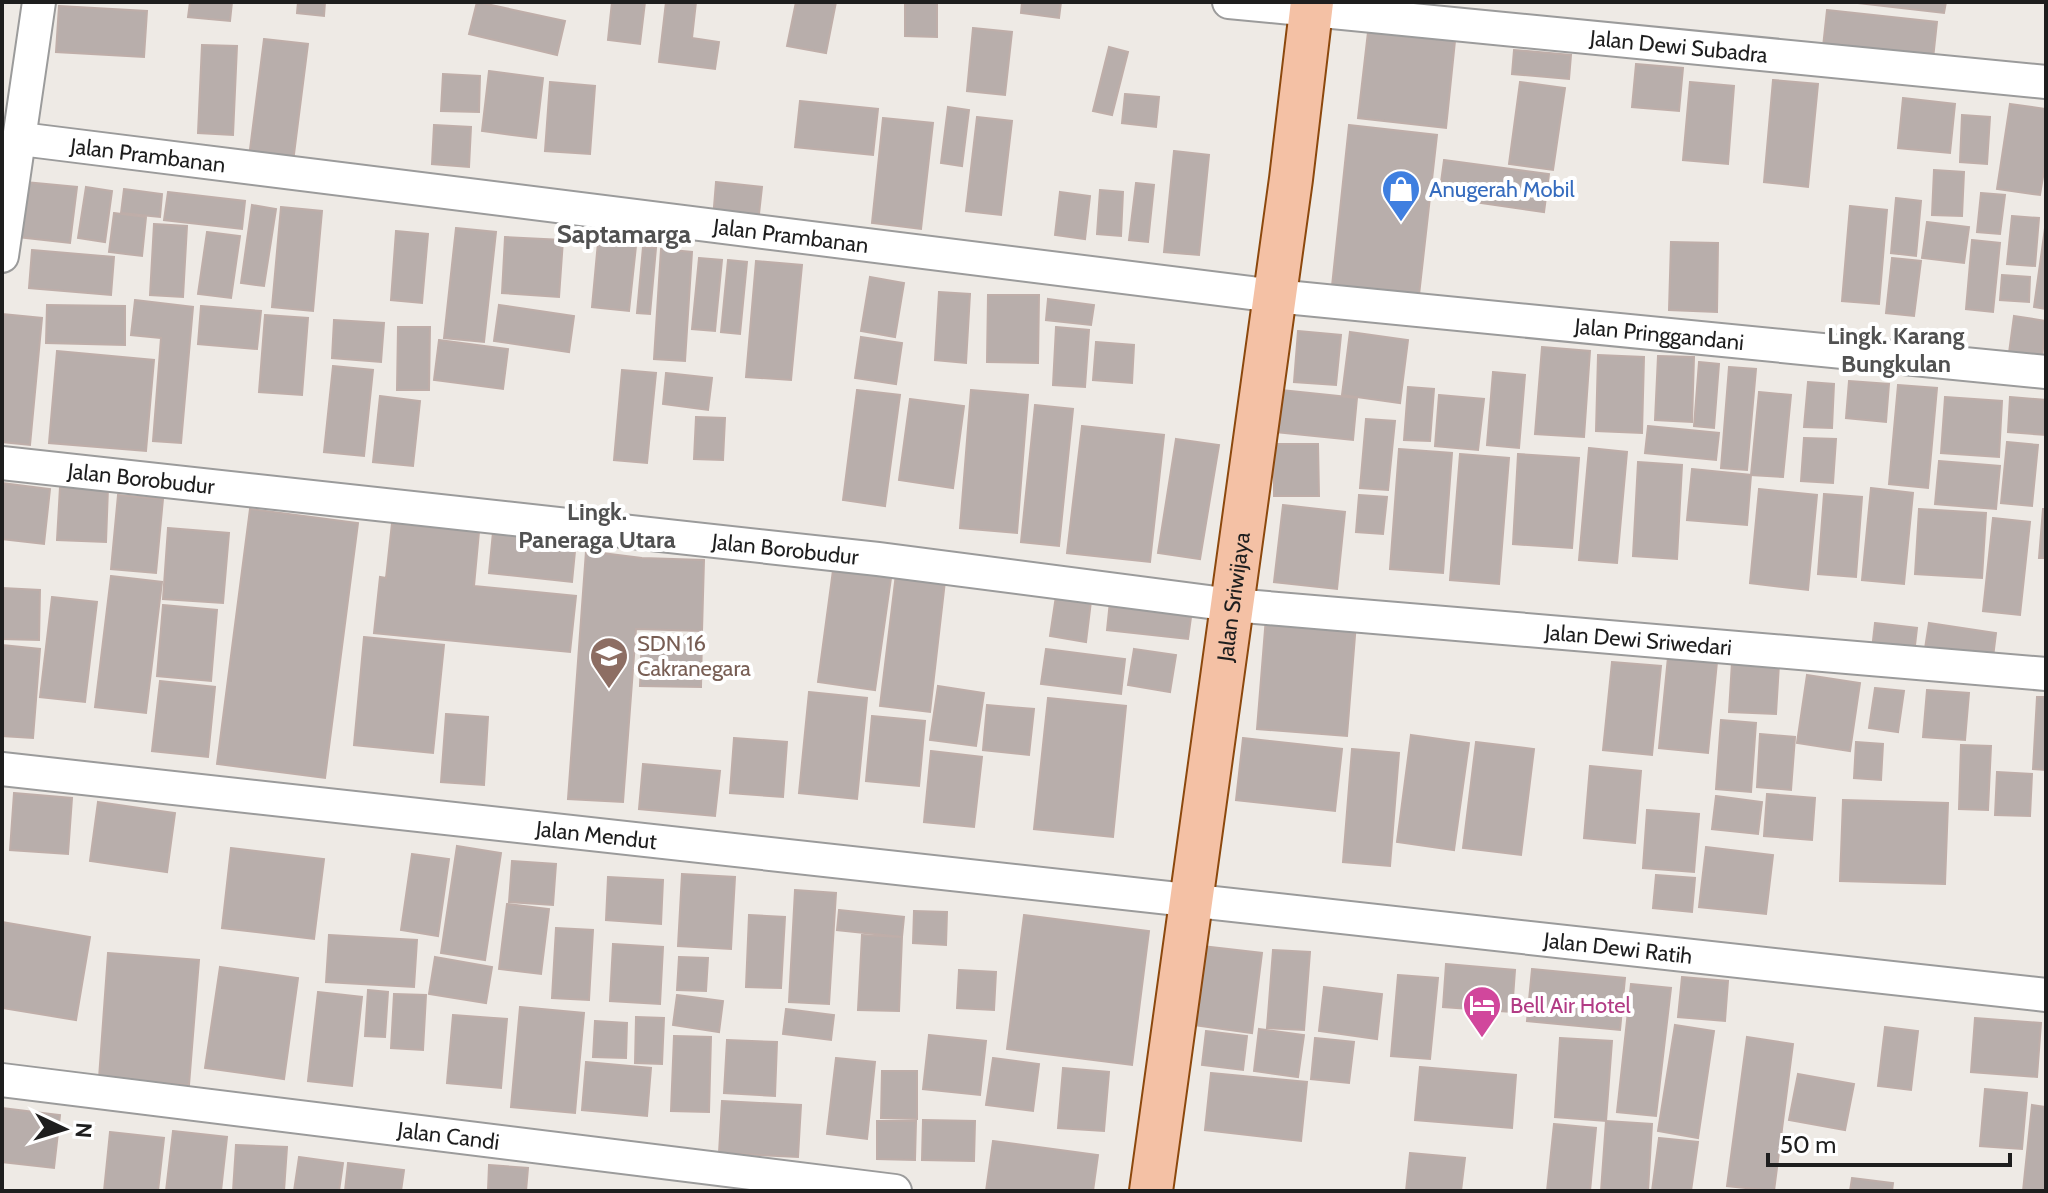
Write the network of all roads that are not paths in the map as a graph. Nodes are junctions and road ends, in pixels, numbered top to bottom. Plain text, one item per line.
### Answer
1 (39, 2) edge
2 (1229, 2) edge
3 (1311, 7) edge
4 (2046, 82) edge
5 (21, 139) junction
6 (2, 256) edge
7 (1275, 296) junction
8 (2046, 372) edge
9 (2, 463) edge
10 (1232, 605) junction
11 (2046, 674) edge
12 (2, 769) edge
13 (1192, 900) junction
14 (2046, 995) edge
15 (2, 1080) edge
16 (895, 1191) edge
17 (1151, 1191) edge

1 - 5 street
2 - 3 street, Jalan Dewi Subadra
3 - 4 street, Jalan Dewi Subadra
3 - 7 main road, Jalan Sriwijaya
5 - 6 street
5 - 7 street, Jalan Prambanan
7 - 8 street, Jalan Pringgandani
7 - 10 main road, Jalan Sriwijaya
9 - 10 street, Jalan Borobudur
10 - 11 street, Jalan Dewi Sriwedari
10 - 13 main road, Jalan Sriwijaya
12 - 13 street, Jalan Mendut
13 - 14 street, Jalan Dewi Ratih
13 - 17 main road, Jalan Sriwijaya
15 - 16 street, Jalan Candi

